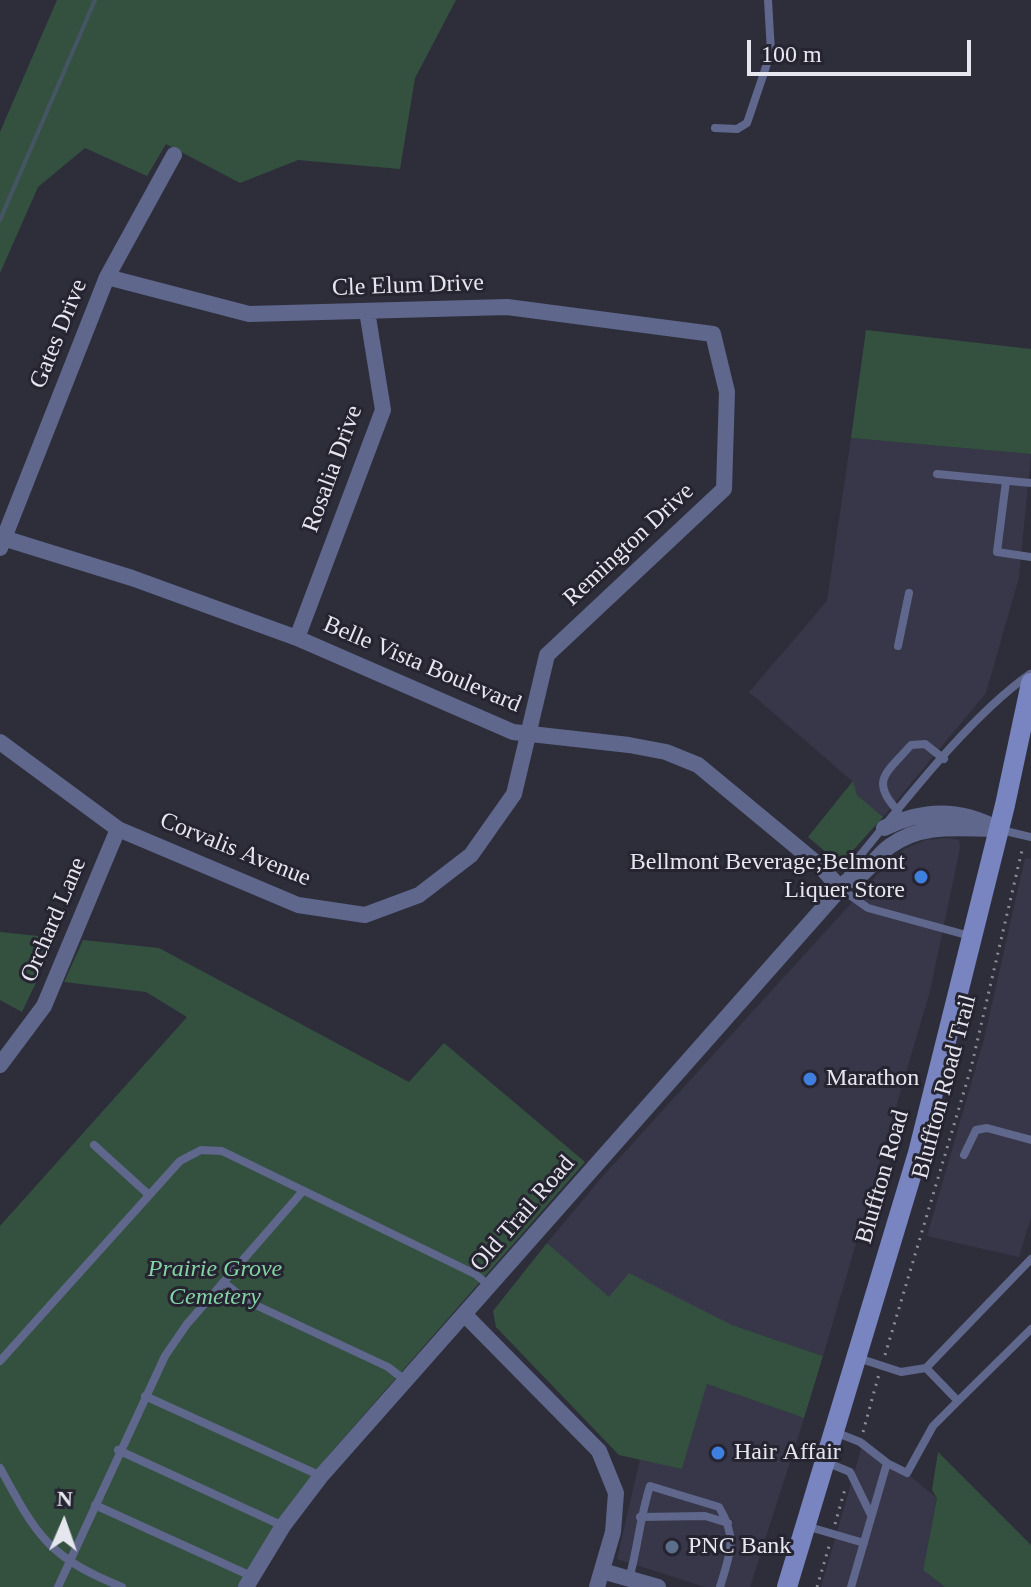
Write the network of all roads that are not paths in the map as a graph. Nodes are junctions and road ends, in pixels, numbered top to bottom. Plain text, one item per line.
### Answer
1 (768, 0) edge
2 (715, 128) dead end
3 (174, 155) dead end
4 (107, 277) junction
5 (367, 311) junction
6 (713, 334) joint
7 (937, 474) dead end
8 (1006, 481) junction
9 (1031, 483) edge
10 (1, 541) edge
11 (1031, 557) edge
12 (909, 593) dead end
13 (297, 638) junction
14 (898, 646) dead end
15 (1030, 685) edge
16 (531, 734) junction
17 (0, 742) edge
18 (944, 759) junction
19 (898, 811) junction
20 (884, 828) junction
21 (118, 829) junction
22 (999, 829) junction
23 (1029, 836) edge
24 (844, 885) junction
25 (972, 937) junction
26 (0, 1065) edge
27 (1031, 1140) edge
28 (94, 1145) dead end
29 (964, 1155) dead end
30 (303, 1191) junction
31 (149, 1195) junction
32 (1031, 1259) edge
33 (223, 1282) junction
34 (491, 1287) junction
35 (466, 1316) junction
36 (1031, 1329) edge
37 (857, 1358) junction
38 (0, 1361) edge
39 (926, 1368) junction
40 (406, 1381) junction
41 (145, 1396) junction
42 (958, 1401) junction
43 (834, 1432) junction
44 (118, 1450) junction
45 (825, 1461) junction
46 (887, 1463) junction
47 (0, 1468) edge
48 (321, 1476) junction
49 (95, 1505) junction
50 (872, 1516) junction
51 (640, 1517) junction
52 (729, 1523) junction
53 (806, 1525) junction
54 (283, 1526) junction
55 (864, 1543) junction
56 (68, 1563) junction
57 (599, 1579) edge
58 (629, 1579) junction
59 (249, 1582) edge
60 (58, 1587) edge
61 (122, 1587) edge
62 (658, 1587) edge
63 (720, 1587) edge
64 (787, 1587) edge
65 (851, 1587) edge

1 - 2 lane
3 - 4 street, Gates Drive
4 - 5 street, Cle Elum Drive
4 - 10 street, Gates Drive
5 - 6 street, Cle Elum Drive
5 - 13 street, Rosalia Drive
6 - 16 street, Remington Drive
7 - 8 lane
8 - 9 lane
8 - 11 lane
10 - 13 street, Belle Vista Boulevard
12 - 14 lane
13 - 16 street, Belle Vista Boulevard
15 - 18 lane, Old Trail Road
15 - 22 main road, Bluffton Road
16 - 21 street, Corvalis Avenue
16 - 24 street, Belle Vista Boulevard
17 - 21 street, Corvalis Avenue
18 - 19 lane, Old Trail Road
18 - 19 lane
19 - 20 lane, Old Trail Road
20 - 22 street
20 - 24 lane, Old Trail Road
21 - 26 street, Orchard Lane
22 - 23 lane
22 - 24 street, Old Trail Road
22 - 25 main road, Bluffton Road
24 - 25 lane
24 - 34 street, Old Trail Road
25 - 37 main road, Bluffton Road
27 - 29 lane
28 - 31 lane
30 - 31 lane
30 - 33 lane
30 - 34 lane
31 - 38 lane
32 - 39 lane
33 - 40 lane
33 - 41 lane
34 - 35 street, Old Trail Road
35 - 40 street, Old Trail Road
35 - 57 street
36 - 42 lane
37 - 39 lane
37 - 43 main road, Bluffton Road
39 - 42 lane
40 - 48 street, Old Trail Road
41 - 44 lane
41 - 48 lane
42 - 46 lane
43 - 45 main road, Bluffton Road
43 - 46 lane
44 - 49 lane
44 - 54 lane
45 - 50 lane
45 - 53 main road, Bluffton Road
46 - 50 lane
47 - 56 lane
48 - 54 street, Old Trail Road
49 - 56 lane
49 - 59 lane
50 - 55 lane
51 - 52 lane
51 - 52 lane
51 - 58 lane
52 - 63 lane
53 - 55 lane
53 - 64 main road, Bluffton Road
54 - 59 street, Old Trail Road
55 - 65 lane
56 - 60 lane
56 - 61 lane
57 - 58 street
58 - 62 street

